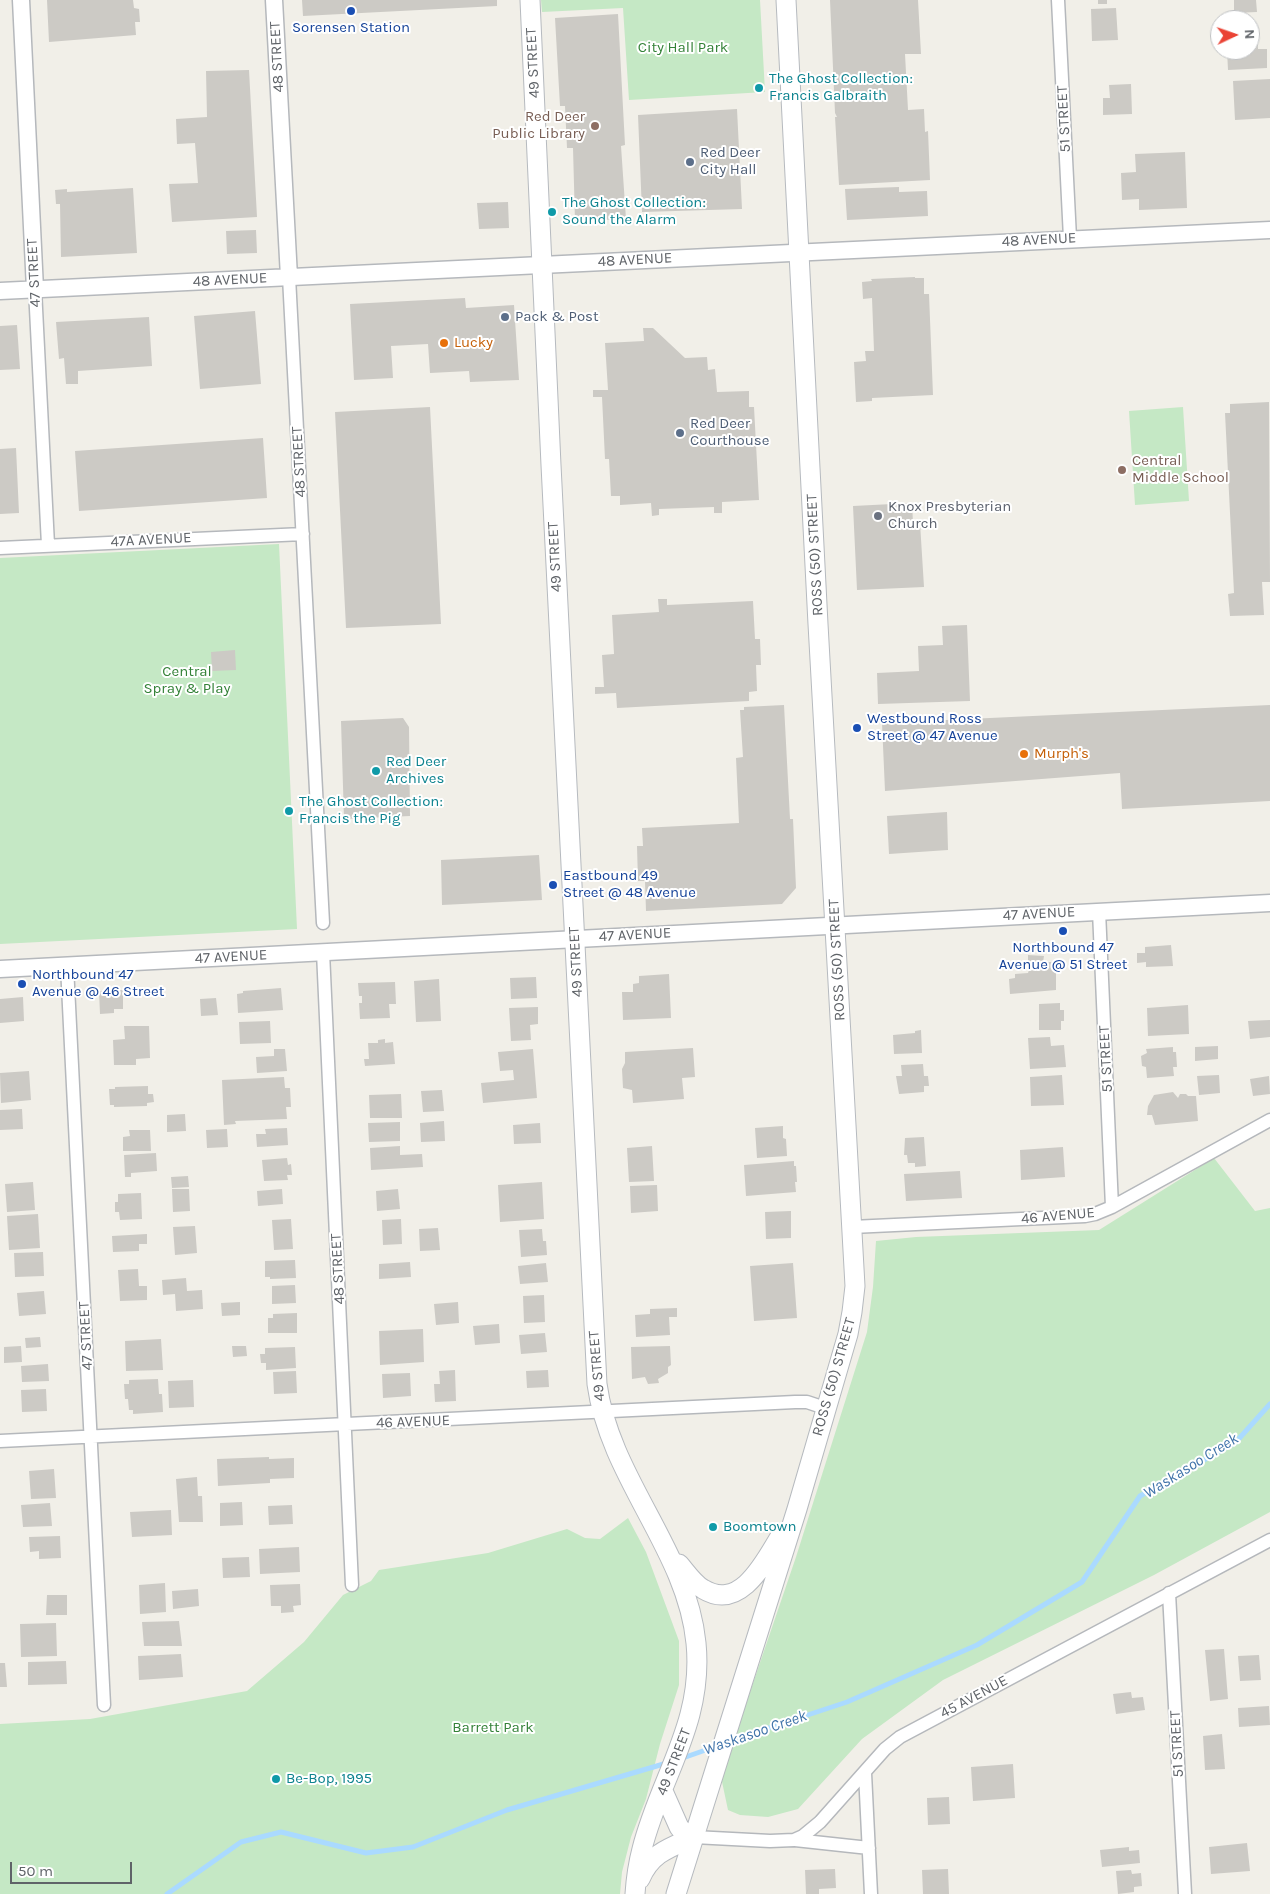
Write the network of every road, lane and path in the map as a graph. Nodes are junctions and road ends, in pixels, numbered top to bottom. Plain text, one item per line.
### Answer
1 (21, 0) edge
2 (274, 0) edge
3 (530, 0) edge
4 (786, 0) edge
5 (1058, 0) edge
6 (1270, 230) edge
7 (1070, 238) junction
8 (799, 252) junction
9 (542, 265) junction
10 (289, 277) junction
11 (35, 289) junction
12 (0, 291) edge
13 (302, 534) junction
14 (48, 545) junction
15 (0, 548) edge
16 (1270, 903) edge
17 (1099, 911) junction
18 (323, 924) dead end
19 (835, 925) junction
20 (574, 938) junction
21 (323, 952) junction
22 (67, 966) junction
23 (0, 969) edge
24 (1270, 1120) edge
25 (1112, 1207) junction
26 (852, 1227) junction
27 (825, 1408) junction
28 (602, 1410) junction
29 (345, 1425) junction
30 (92, 1437) junction
31 (0, 1441) edge
32 (797, 1509) junction
33 (1270, 1540) edge
34 (665, 1547) junction
35 (352, 1585) dead end
36 (1169, 1593) junction
37 (104, 1705) dead end
38 (865, 1773) junction
39 (663, 1791) junction
40 (694, 1837) junction
41 (794, 1840) junction
42 (869, 1848) junction
43 (635, 1894) edge
44 (676, 1894) edge
45 (871, 1894) edge
46 (1186, 1894) edge

1 - 11 street, 47 STREET
2 - 10 street, 48 STREET
3 - 9 main road, 49 STREET
4 - 8 main road, ROSS (50) STREET
5 - 7 street, 51 STREET
6 - 7 street, 48 AVENUE
7 - 8 street, 48 AVENUE
8 - 9 street, 48 AVENUE
8 - 19 main road, ROSS (50) STREET
9 - 10 street, 48 AVENUE
9 - 20 main road, 49 STREET
10 - 11 street, 48 AVENUE
10 - 13 street, 48 STREET
11 - 12 street, 48 AVENUE
11 - 14 street, 47 STREET
13 - 14 street, 47A AVENUE
13 - 18 street, 48 STREET
14 - 15 street, 47A AVENUE
16 - 17 street, 47 AVENUE
17 - 19 street, 47 AVENUE
17 - 25 street, 51 STREET
19 - 20 street, 47 AVENUE
19 - 26 main road, ROSS (50) STREET
20 - 21 street, 47 AVENUE
20 - 28 main road, 49 STREET
21 - 22 street, 47 AVENUE
21 - 29 street, 48 STREET
22 - 23 street, 47 AVENUE
22 - 30 street, 47 STREET
24 - 25 street, 46 AVENUE
25 - 26 street, 46 AVENUE
26 - 27 main road, ROSS (50) STREET
27 - 28 street, 46 AVENUE
27 - 32 main road, ROSS (50) STREET
28 - 29 street, 46 AVENUE
28 - 34 main road, 49 STREET
29 - 30 street, 46 AVENUE
29 - 35 street, 48 STREET
30 - 31 street, 46 AVENUE
30 - 37 street, 47 STREET
32 - 34 main road
32 - 40 main road, ROSS (50) STREET
33 - 36 street, 45 AVENUE
34 - 39 main road, 49 STREET
36 - 38 street, 45 AVENUE
36 - 46 street, 51 STREET
38 - 41 street, 45 AVENUE
38 - 42 street
39 - 40 main road
39 - 43 main road, 49 STREET
40 - 41 street
40 - 43 main road
40 - 44 main road, ROSS (50) STREET
41 - 42 street
42 - 45 street

